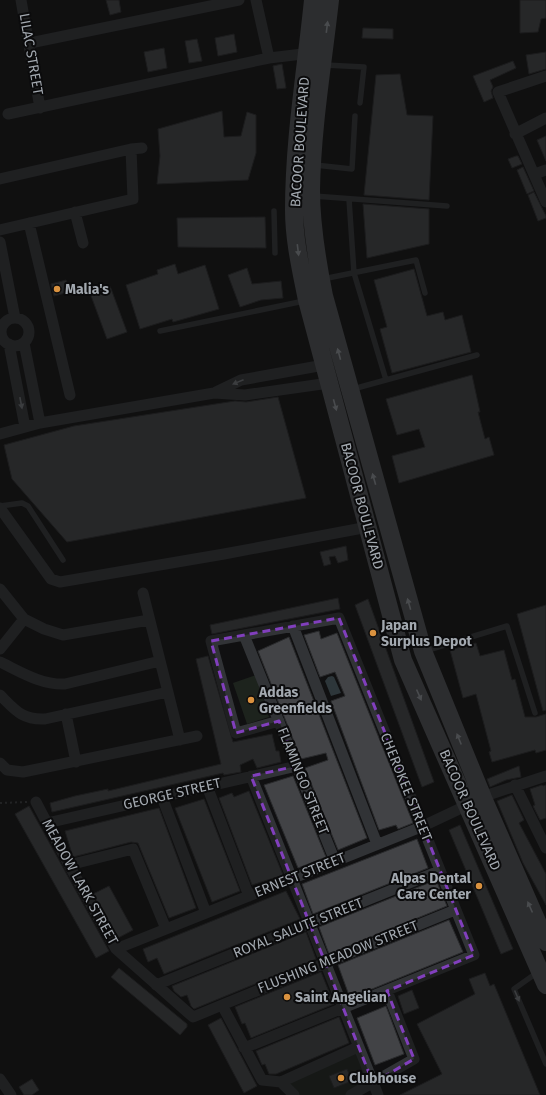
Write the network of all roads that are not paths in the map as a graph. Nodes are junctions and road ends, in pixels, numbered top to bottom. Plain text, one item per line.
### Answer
1 (21, 0) edge
2 (238, 0) edge
3 (256, 0) edge
4 (313, 0) edge
5 (330, 0) edge
6 (30, 43) junction
7 (318, 57) junction
8 (269, 58) junction
9 (546, 76) edge
10 (360, 103) dead end
11 (40, 108) junction
12 (8, 114) dead end
13 (355, 116) dead end
14 (546, 118) edge
15 (515, 134) junction
16 (312, 165) junction
17 (546, 170) edge
18 (535, 174) junction
19 (0, 179) edge
20 (311, 196) junction
21 (349, 199) junction
22 (546, 202) edge
23 (447, 206) dead end
24 (274, 211) dead end
25 (75, 212) junction
26 (29, 223) junction
27 (0, 230) edge
28 (0, 242) edge
29 (83, 243) dead end
30 (275, 253) dead end
31 (354, 273) junction
32 (424, 293) dead end
33 (316, 294) junction
34 (14, 318) junction
35 (160, 331) dead end
36 (4, 339) edge
37 (24, 343) junction
38 (477, 355) dead end
39 (324, 365) junction
40 (260, 377) junction
41 (386, 380) junction
42 (329, 383) junction
43 (349, 390) junction
44 (262, 392) junction
45 (214, 393) junction
46 (70, 395) dead end
47 (40, 423) junction
48 (25, 427) junction
49 (0, 434) edge
50 (0, 507) edge
51 (368, 526) junction
52 (63, 560) dead end
53 (0, 589) edge
54 (143, 593) dead end
55 (24, 619) junction
56 (149, 620) junction
57 (292, 626) junction
58 (244, 635) junction
59 (0, 649) edge
60 (423, 652) junction
61 (160, 661) junction
62 (0, 662) edge
63 (168, 692) junction
64 (0, 695) edge
65 (66, 714) junction
66 (535, 714) dead end
67 (279, 721) junction
68 (197, 736) dead end
69 (180, 740) junction
70 (76, 762) junction
71 (0, 763) edge
72 (297, 766) junction
73 (251, 776) junction
74 (546, 776) edge
75 (515, 785) junction
76 (207, 786) junction
77 (162, 797) junction
78 (475, 801) junction
79 (36, 802) road end
80 (47, 823) junction
81 (421, 826) junction
82 (541, 829) edge
83 (377, 844) junction
84 (546, 848) edge
85 (335, 861) junction
86 (69, 865) junction
87 (439, 871) junction
88 (291, 879) junction
89 (249, 896) junction
90 (455, 910) junction
91 (206, 913) junction
92 (309, 923) junction
93 (166, 929) junction
94 (546, 942) edge
95 (116, 949) junction
96 (325, 963) junction
97 (543, 978) edge
98 (156, 984) junction
99 (387, 991) junction
100 (222, 1005) junction
101 (343, 1008) junction
102 (358, 1047) junction
103 (244, 1048) junction
104 (546, 1064) edge
105 (0, 1079) edge
106 (281, 1082) junction
107 (373, 1083) junction
108 (10, 1095) edge
109 (294, 1095) edge
110 (351, 1095) edge
111 (378, 1095) edge

1 - 6 street, LILAC STREET
2 - 6 street
3 - 8 street
4 - 7 main road, BACOOR BOULEVARD
7 -> 5 main road, BACOOR BOULEVARD
6 - 11 street, LILAC STREET
7 - 8 street
7 - 10 lane
7 - 16 main road, BACOOR BOULEVARD
7 -> 33 main road, BACOOR BOULEVARD
8 - 11 street
9 - 15 street
11 - 12 street
13 - 16 lane
14 - 15 street
15 - 18 street
16 - 20 main road, BACOOR BOULEVARD
17 - 18 street
18 - 22 street
19 - 25 street
20 - 21 lane
20 - 33 main road, BACOOR BOULEVARD
21 - 23 lane
21 - 31 lane
24 - 30 lane
25 - 26 street
25 - 29 street
26 - 27 street
26 - 46 street
28 - 34 street
31 - 32 lane
31 - 33 lane
31 - 41 lane
33 - 35 lane
33 - 39 main road, BACOOR BOULEVARD
43 -> 33 main road, BACOOR BOULEVARD
34 - 36 street
34 - 37 street
36 - 37 street
36 -> 48 street
37 - 47 street
38 - 41 lane
39 - 40 street
39 - 42 main road, BACOOR BOULEVARD
40 - 44 street
40 -> 45 street
41 - 43 lane
42 - 44 street
42 -> 51 main road, BACOOR BOULEVARD
60 -> 43 main road, BACOOR BOULEVARD
44 - 45 street
45 - 47 street
47 - 48 street
48 - 49 street
50 - 51 street
50 - 52 lane
51 -> 78 main road, BACOOR BOULEVARD
53 - 55 street
54 - 56 street
55 - 56 street
55 - 59 street
56 - 61 street
57 - 58 street
57 - 81 street, CHEROKEE STREET
57 - 83 street
58 - 67 street, FLAMINGO STREET
58 - 67 street
60 - 66 lane
78 -> 60 main road, BACOOR BOULEVARD
61 - 62 street
61 - 63 street
63 - 65 street
63 - 69 street
64 - 65 street
65 - 70 street
67 - 72 street, FLAMINGO STREET
68 - 69 street
69 - 70 street
70 - 71 street
72 - 73 street, GEORGE STREET
72 - 85 street, FLAMINGO STREET
73 - 76 street, GEORGE STREET
73 - 88 street
74 - 75 street, ERNEST STREET
75 - 78 street, ERNEST STREET
75 - 82 street
76 - 77 street, GEORGE STREET
76 - 89 street
77 - 80 street, GEORGE STREET
77 - 91 street
78 - 81 street, ERNEST STREET
94 -> 78 main road, BACOOR BOULEVARD
78 - 97 main road, BACOOR BOULEVARD
79 - 80 street, MEADOW LARK STREET
80 - 86 street, MEADOW LARK STREET
81 - 83 street, ERNEST STREET
81 - 87 street, CHEROKEE STREET
82 - 84 street
83 - 85 street, ERNEST STREET
85 - 88 street, ERNEST STREET
86 - 93 street
86 - 95 street, MEADOW LARK STREET
87 - 90 street, CHEROKEE STREET
87 - 92 street, ROYAL SALUTE STREET
88 - 89 street, ERNEST STREET
88 - 92 street
89 - 91 street, ERNEST STREET
90 - 96 street, FLUSHING MEADOW STREET
90 - 99 street, CHEROKEE STREET
91 - 93 street, ERNEST STREET
92 - 96 street
92 - 98 street, ROYAL SALUTE STREET
93 - 95 street, ERNEST STREET
95 - 98 street, MEADOW LARK STREET
96 - 100 street, FLUSHING MEADOW STREET
96 - 101 street
97 -> 104 lane
98 - 100 street, MEADOW LARK STREET
99 - 101 street
99 - 107 street
100 - 103 street
101 - 102 street
101 - 103 street
102 - 106 street
102 - 107 street
103 - 106 street
105 - 108 street
106 - 109 street
107 - 110 street
107 - 111 street

